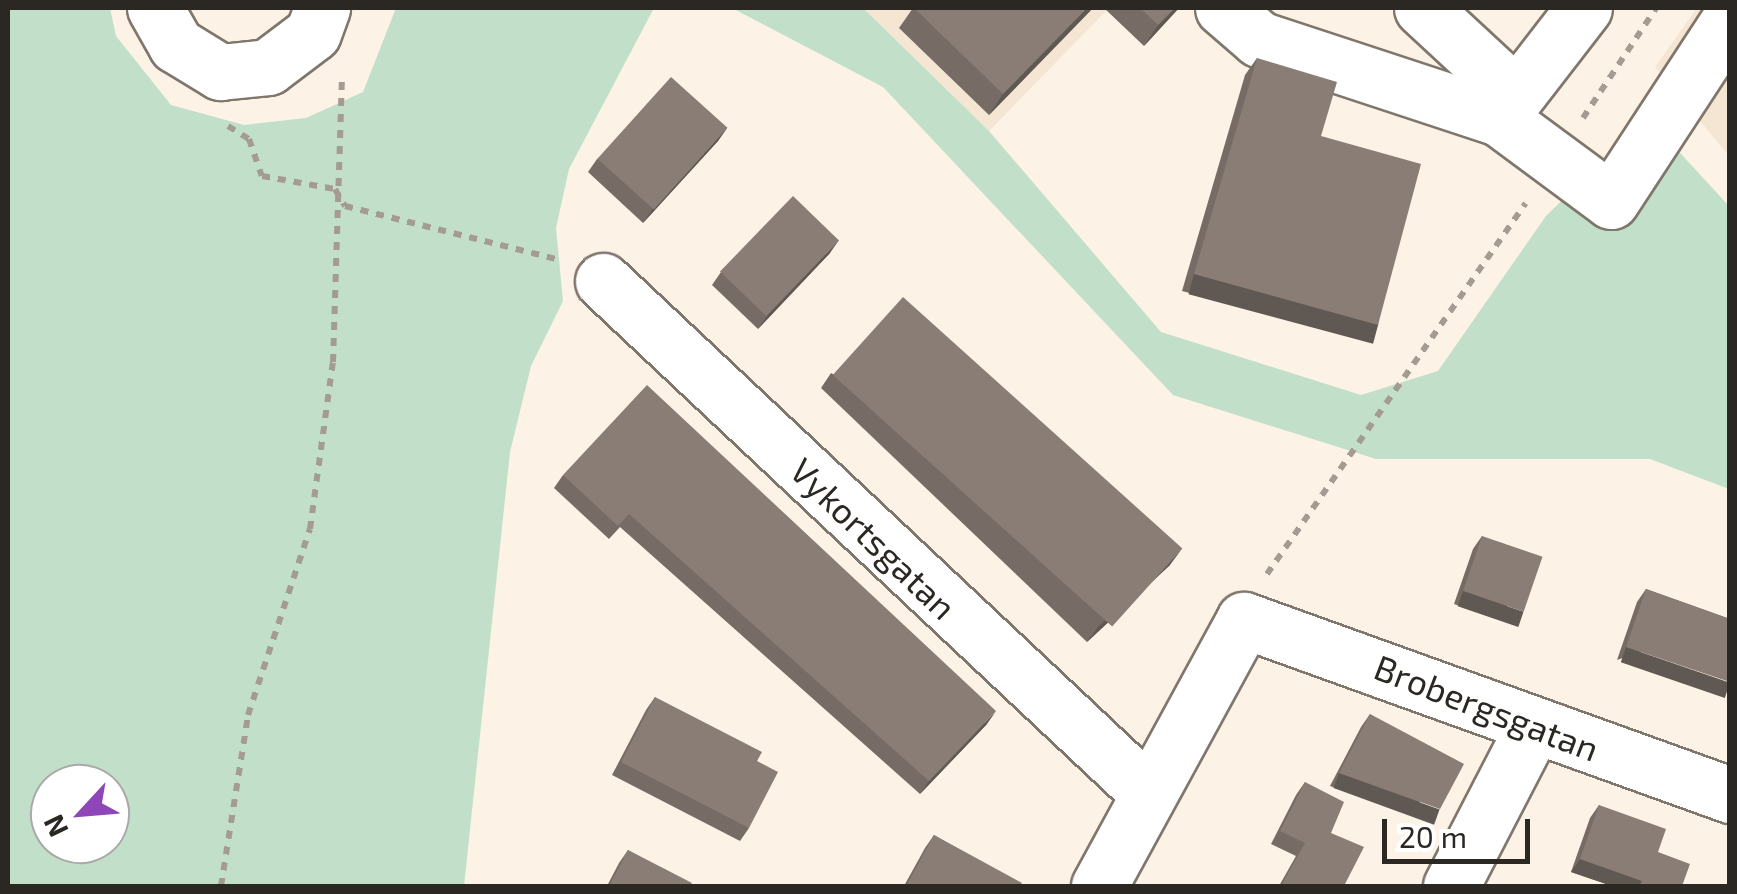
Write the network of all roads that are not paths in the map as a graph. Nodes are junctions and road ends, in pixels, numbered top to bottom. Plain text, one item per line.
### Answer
1 (155, 8) edge
2 (322, 8) edge
3 (1223, 8) edge
4 (1422, 8) edge
5 (1584, 8) edge
6 (1730, 20) edge
7 (1508, 107) junction
8 (603, 281) road end
9 (1532, 729) junction
10 (1147, 792) junction
11 (1730, 794) edge
12 (1100, 886) edge
13 (1451, 886) edge

1 - 2 street
3 - 7 street
4 - 7 street
5 - 7 street
6 - 7 street
8 - 10 street, Vykortsgatan
9 - 10 street, Brobergsgatan
9 - 11 street, Brobergsgatan
9 - 13 street
10 - 12 street

